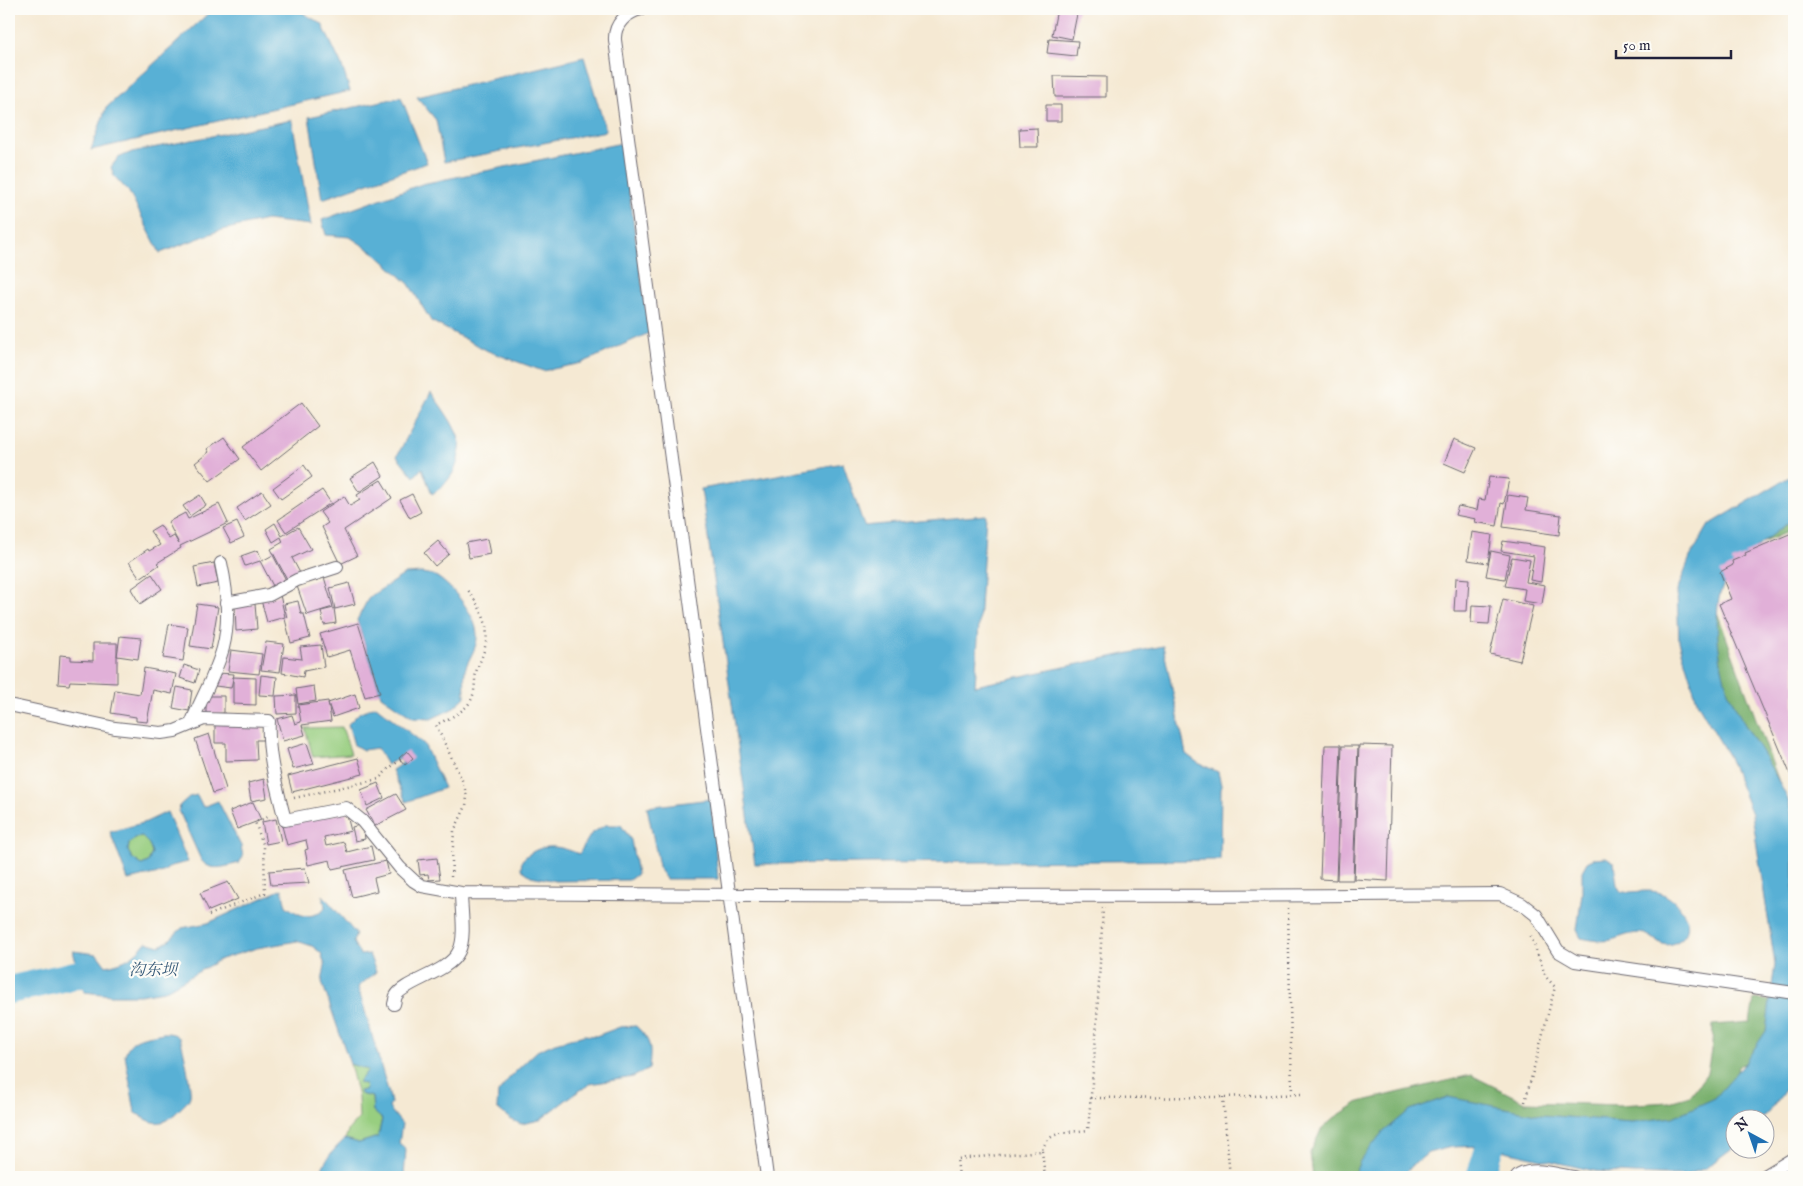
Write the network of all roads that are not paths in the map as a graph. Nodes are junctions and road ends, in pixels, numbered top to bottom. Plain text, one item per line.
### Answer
1 (641, 9) edge
2 (221, 563) dead end
3 (337, 567) dead end
4 (226, 603) junction
5 (9, 704) edge
6 (191, 724) junction
7 (455, 892) junction
8 (730, 896) junction
9 (1789, 992) edge
10 (394, 1004) dead end
11 (1794, 1158) edge
12 (767, 1177) edge
13 (1517, 1177) edge
14 (1574, 1177) edge
15 (1763, 1177) edge

1 - 8 street
2 - 4 street
3 - 4 street
4 - 6 street
5 - 6 street
6 - 7 street
7 - 8 street
7 - 10 street
8 - 9 street
8 - 12 street
11 - 15 street
13 - 14 street

